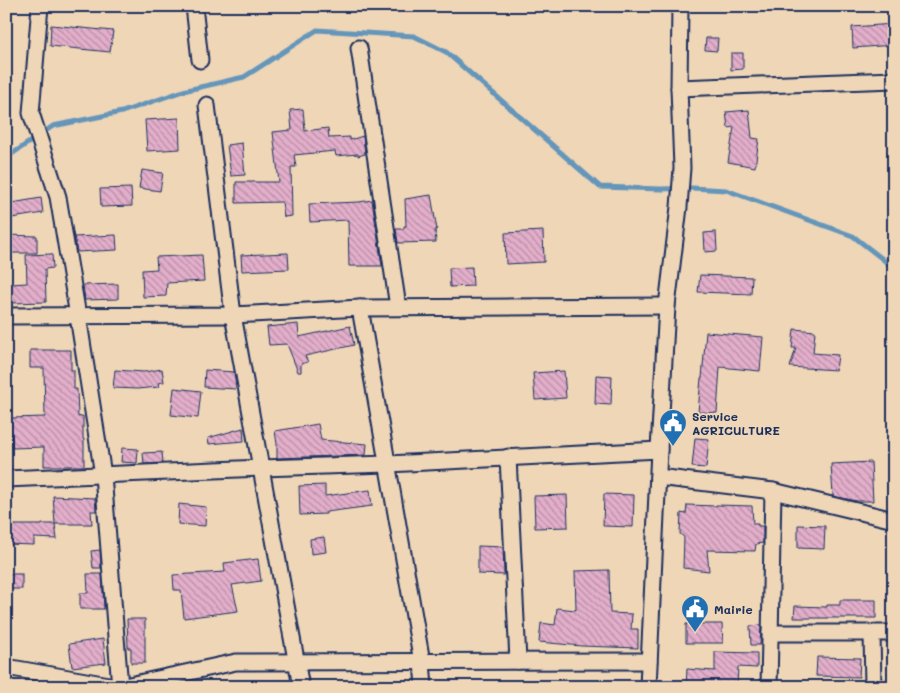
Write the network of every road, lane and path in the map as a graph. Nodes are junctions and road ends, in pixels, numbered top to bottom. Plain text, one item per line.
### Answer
1 (40, 6) edge
2 (194, 6) edge
3 (680, 6) edge
4 (359, 48) dead end
5 (200, 60) dead end
6 (894, 80) edge
7 (679, 88) junction
8 (207, 105) dead end
9 (667, 306) junction
10 (360, 308) junction
11 (398, 308) junction
12 (233, 314) junction
13 (6, 316) edge
14 (78, 316) junction
15 (659, 450) junction
16 (508, 457) junction
17 (388, 464) junction
18 (261, 468) junction
19 (103, 475) junction
20 (658, 477) junction
21 (6, 480) edge
22 (773, 491) junction
23 (894, 520) edge
24 (894, 632) edge
25 (770, 633) junction
26 (872, 633) junction
27 (518, 661) junction
28 (649, 661) junction
29 (296, 662) junction
30 (422, 662) junction
31 (6, 668) edge
32 (120, 687) edge
33 (301, 687) edge
34 (424, 687) edge
35 (648, 687) edge
36 (769, 687) edge
37 (873, 687) edge

1 - 14 street
2 - 5 street
3 - 7 street
4 - 11 street
6 - 7 street
7 - 9 street
8 - 12 street
9 - 11 street
9 - 15 street
10 - 11 street
10 - 12 street
10 - 17 street
12 - 14 street
12 - 18 street
13 - 14 street
14 - 19 street
15 - 16 street
15 - 20 street
16 - 17 street
16 - 27 street
17 - 18 street
17 - 30 street
18 - 19 street
18 - 29 street
19 - 21 street
19 - 32 street
20 - 22 street
20 - 28 street
22 - 23 street
22 - 25 street
24 - 26 street
25 - 26 street
25 - 36 street
26 - 37 street
27 - 28 street
27 - 30 street
28 - 35 street
29 - 30 street
29 - 32 street
29 - 33 street
30 - 34 street
31 - 32 street

